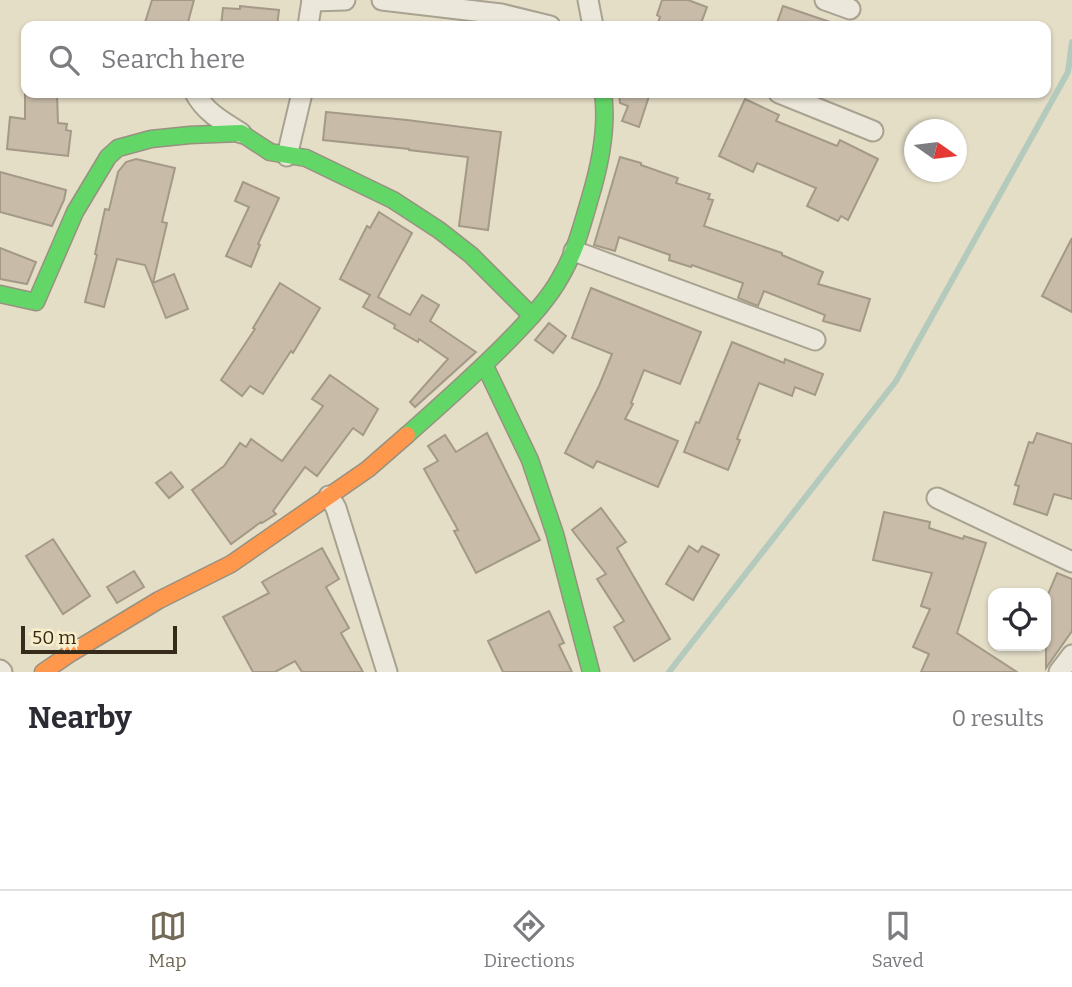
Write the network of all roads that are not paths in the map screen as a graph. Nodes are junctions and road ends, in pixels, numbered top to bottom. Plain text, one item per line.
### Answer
1 (312, 0) edge
2 (345, 0) edge
3 (382, 0) edge
4 (588, 0) edge
5 (825, 0) edge
6 (850, 9) dead end
7 (309, 21) edge
8 (530, 21) edge
9 (592, 21) edge
10 (198, 98) edge
11 (301, 98) edge
12 (604, 98) edge
13 (791, 98) edge
14 (873, 131) dead end
15 (241, 133) junction
16 (286, 156) junction
17 (574, 251) junction
18 (0, 294) edge
19 (532, 316) junction
20 (815, 340) dead end
21 (485, 366) junction
22 (329, 496) junction
23 (937, 498) dead end
24 (1072, 562) edge
25 (1072, 655) edge
26 (43, 672) edge
27 (387, 672) edge
28 (591, 672) edge
29 (1059, 672) edge

1 - 2 street
1 - 7 street
3 - 8 street
4 - 9 street
5 - 6 street
10 - 15 street
11 - 16 street
12 - 17 street
13 - 14 street
15 - 16 street
15 - 18 street
16 - 19 street
17 - 19 street
17 - 20 street
19 - 21 street
21 - 22 street
21 - 28 street
22 - 26 street
22 - 27 street
23 - 24 street
25 - 29 street

